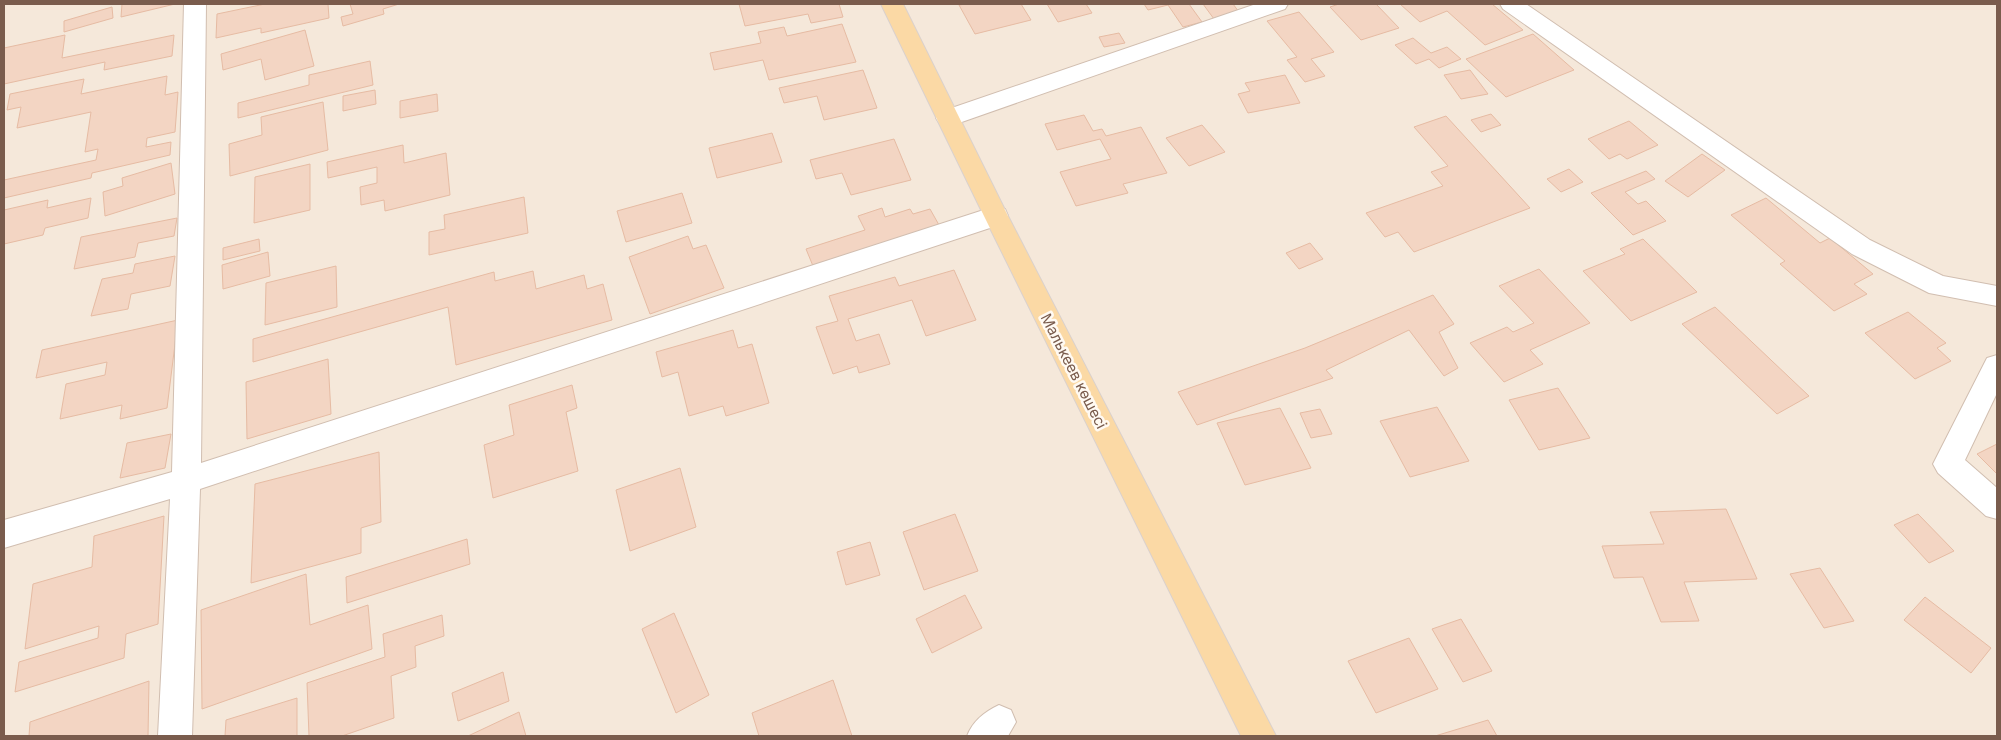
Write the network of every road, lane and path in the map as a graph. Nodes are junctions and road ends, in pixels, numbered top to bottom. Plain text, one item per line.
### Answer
1 (195, 4) edge
2 (892, 4) edge
3 (1277, 4) edge
4 (1511, 4) edge
5 (948, 118) junction
6 (996, 216) junction
7 (1997, 296) edge
8 (1997, 366) edge
9 (186, 481) junction
10 (1997, 506) edge
11 (4, 534) edge
12 (175, 736) edge
13 (1259, 736) edge

1 - 9 street
2 - 5 main road, Малькеев көшесі
3 - 5 street
4 - 7 street
5 - 6 main road, Малькеев көшесі
6 - 9 street
6 - 13 main road, Малькеев көшесі
8 - 10 street
9 - 11 street
9 - 12 street

